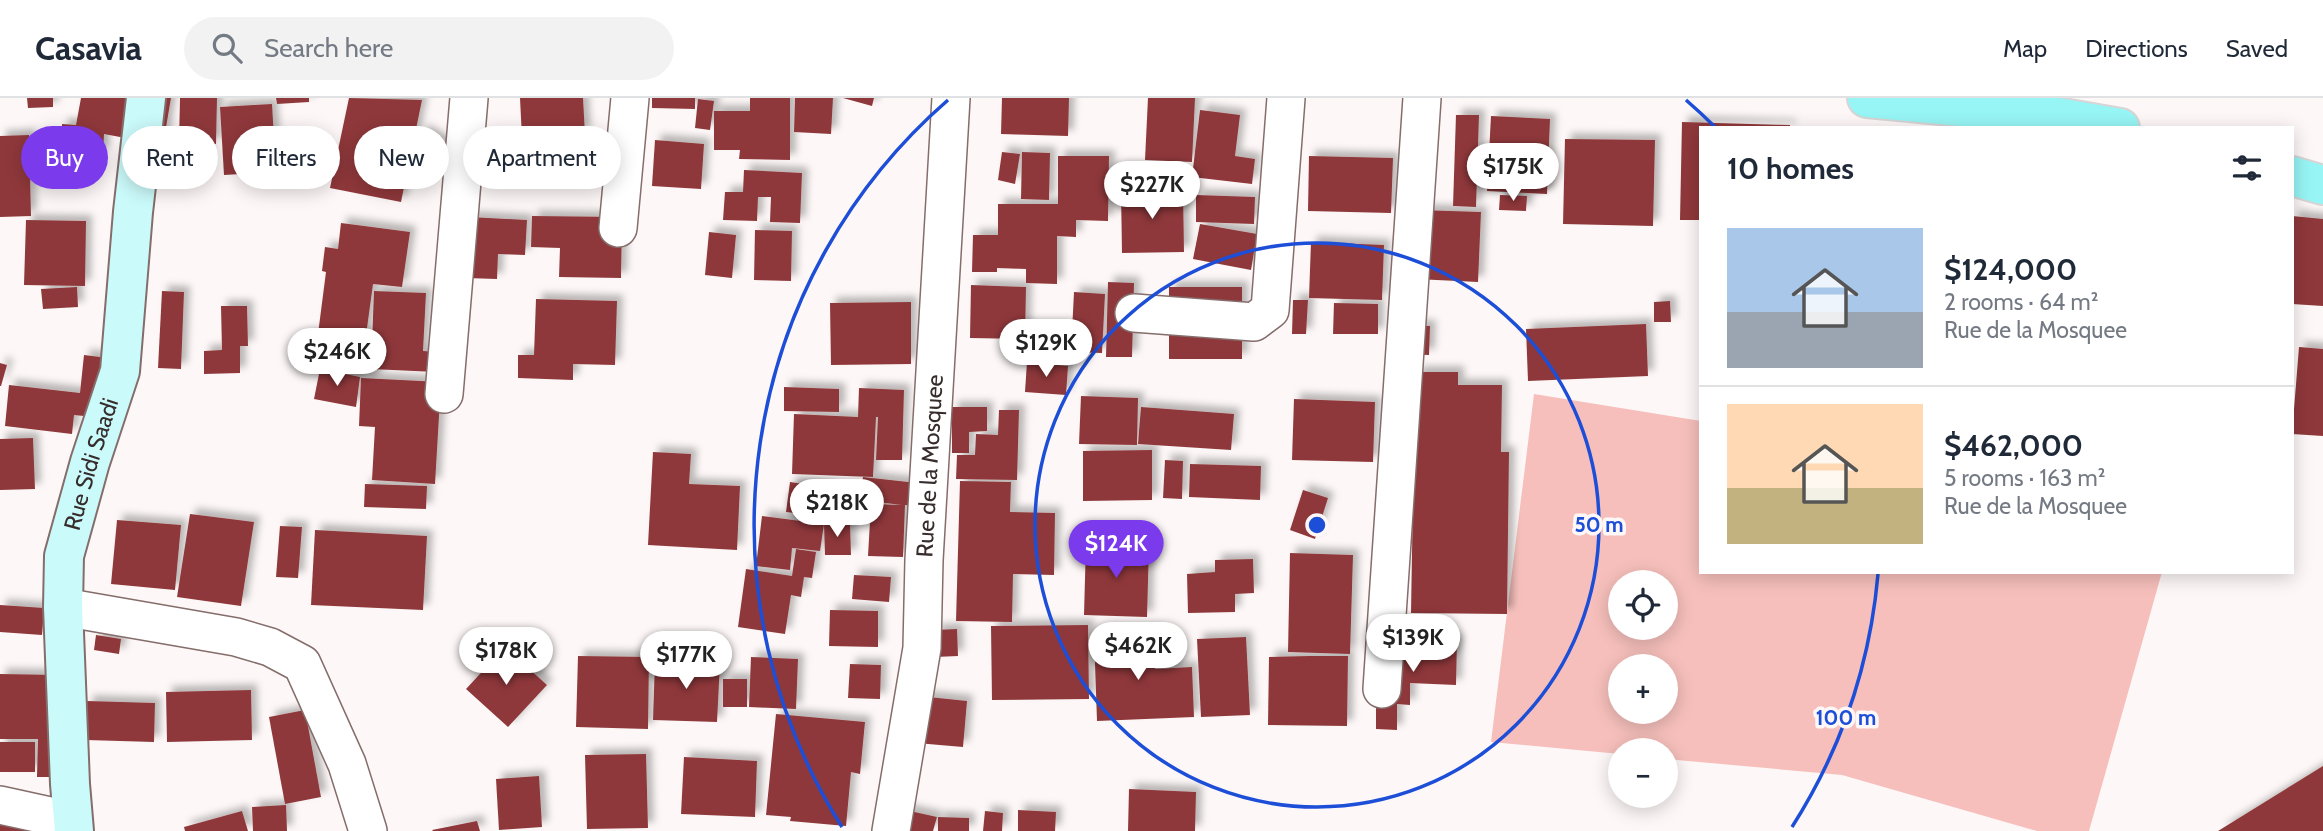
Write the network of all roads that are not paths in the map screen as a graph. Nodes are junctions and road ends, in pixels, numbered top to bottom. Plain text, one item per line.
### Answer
1 (146, 98) edge
2 (470, 98) edge
3 (630, 98) edge
4 (951, 98) edge
5 (1286, 98) edge
6 (1422, 98) edge
7 (1867, 98) edge
8 (2045, 122) edge
9 (2095, 126) edge
10 (2294, 177) edge
11 (2323, 186) edge
12 (618, 228) dead end
13 (1135, 313) dead end
14 (444, 394) dead end
15 (64, 607) junction
16 (1382, 689) dead end
17 (0, 805) edge
18 (73, 826) edge
19 (368, 831) edge
20 (891, 831) edge

1 - 15 main road, Rue Sidi Saadi
2 - 14 street
3 - 12 street
4 - 20 street, Rue de la Mosquee
5 - 13 street
6 - 16 street
7 - 8 main road
8 - 9 main road
10 - 11 main road
15 - 18 main road, Rue Sidi Saadi
15 - 19 street
17 - 18 street

